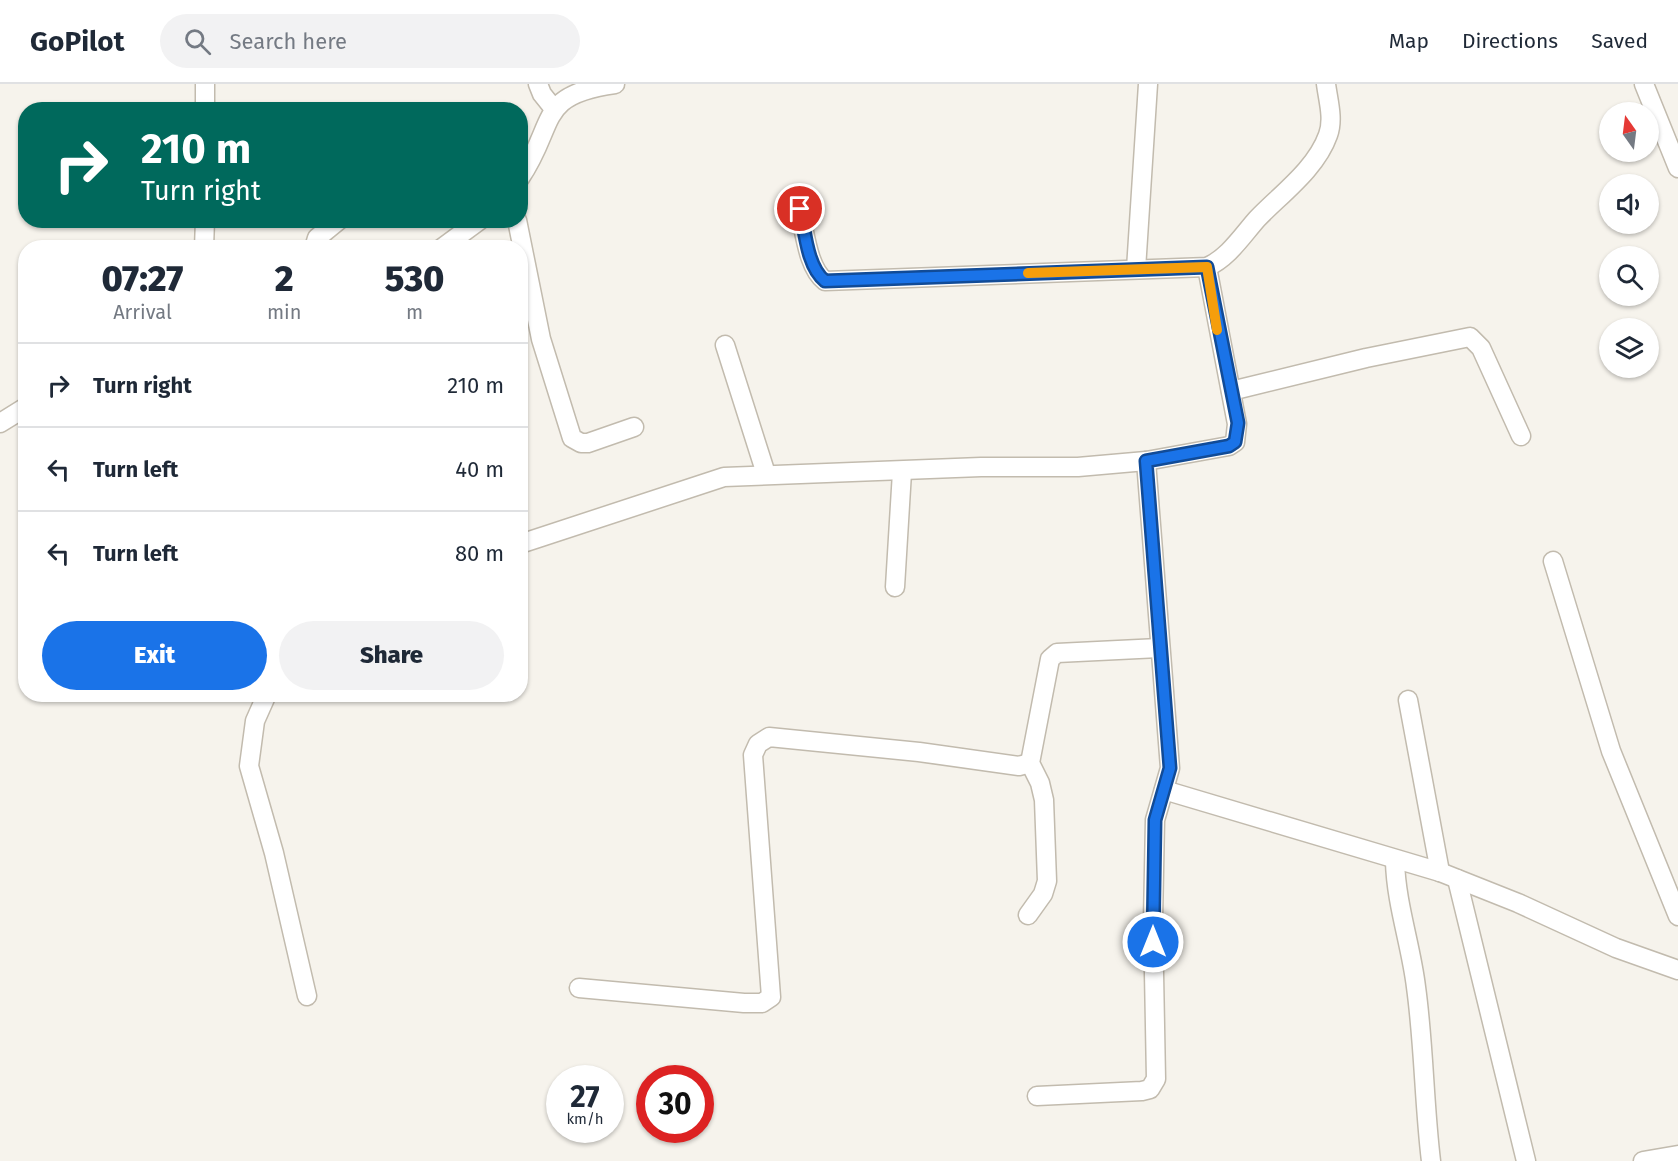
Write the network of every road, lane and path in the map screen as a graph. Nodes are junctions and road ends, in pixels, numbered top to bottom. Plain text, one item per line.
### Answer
1 (205, 84) edge
2 (538, 84) edge
3 (615, 84) edge
4 (1148, 84) edge
5 (1326, 84) edge
6 (1644, 84) edge
7 (205, 102) edge
8 (554, 109) junction
9 (528, 162) edge
10 (1678, 168) edge
11 (800, 209) dead end
12 (329, 228) edge
13 (469, 228) edge
14 (316, 240) edge
15 (453, 240) edge
16 (1207, 267) junction
17 (1136, 269) junction
18 (528, 275) edge
19 (725, 345) dead end
20 (1231, 391) junction
21 (18, 412) edge
22 (0, 423) edge
23 (633, 427) dead end
24 (1521, 436) dead end
25 (1146, 461) junction
26 (902, 472) junction
27 (766, 474) junction
28 (528, 541) edge
29 (1553, 561) dead end
30 (895, 587) dead end
31 (1159, 648) junction
32 (1408, 700) dead end
33 (263, 702) edge
34 (1030, 763) junction
35 (1164, 790) junction
36 (1395, 861) junction
37 (1440, 873) junction
38 (1457, 879) junction
39 (1028, 915) dead end
40 (1678, 916) edge
41 (1678, 970) edge
42 (579, 988) dead end
43 (307, 996) dead end
44 (1037, 1096) dead end
45 (1678, 1155) edge
46 (1431, 1161) edge
47 (1526, 1161) edge
48 (1643, 1161) edge

1 - 7 street
2 - 8 street
3 - 8 street
4 - 17 street
5 - 16 street
6 - 10 street
8 - 9 street
11 - 17 street
12 - 14 street
13 - 15 street
16 - 17 street
16 - 20 street
18 - 23 street
19 - 27 street
20 - 24 street
20 - 25 street
21 - 22 street
25 - 26 street
25 - 31 street
26 - 27 street
26 - 30 street
27 - 28 street
29 - 40 street
31 - 34 street
31 - 35 street
32 - 37 street
33 - 43 street
34 - 39 street
34 - 42 street
35 - 36 street
35 - 44 street
36 - 37 street
36 - 46 street
37 - 38 street
38 - 41 street
38 - 47 street
45 - 48 street

